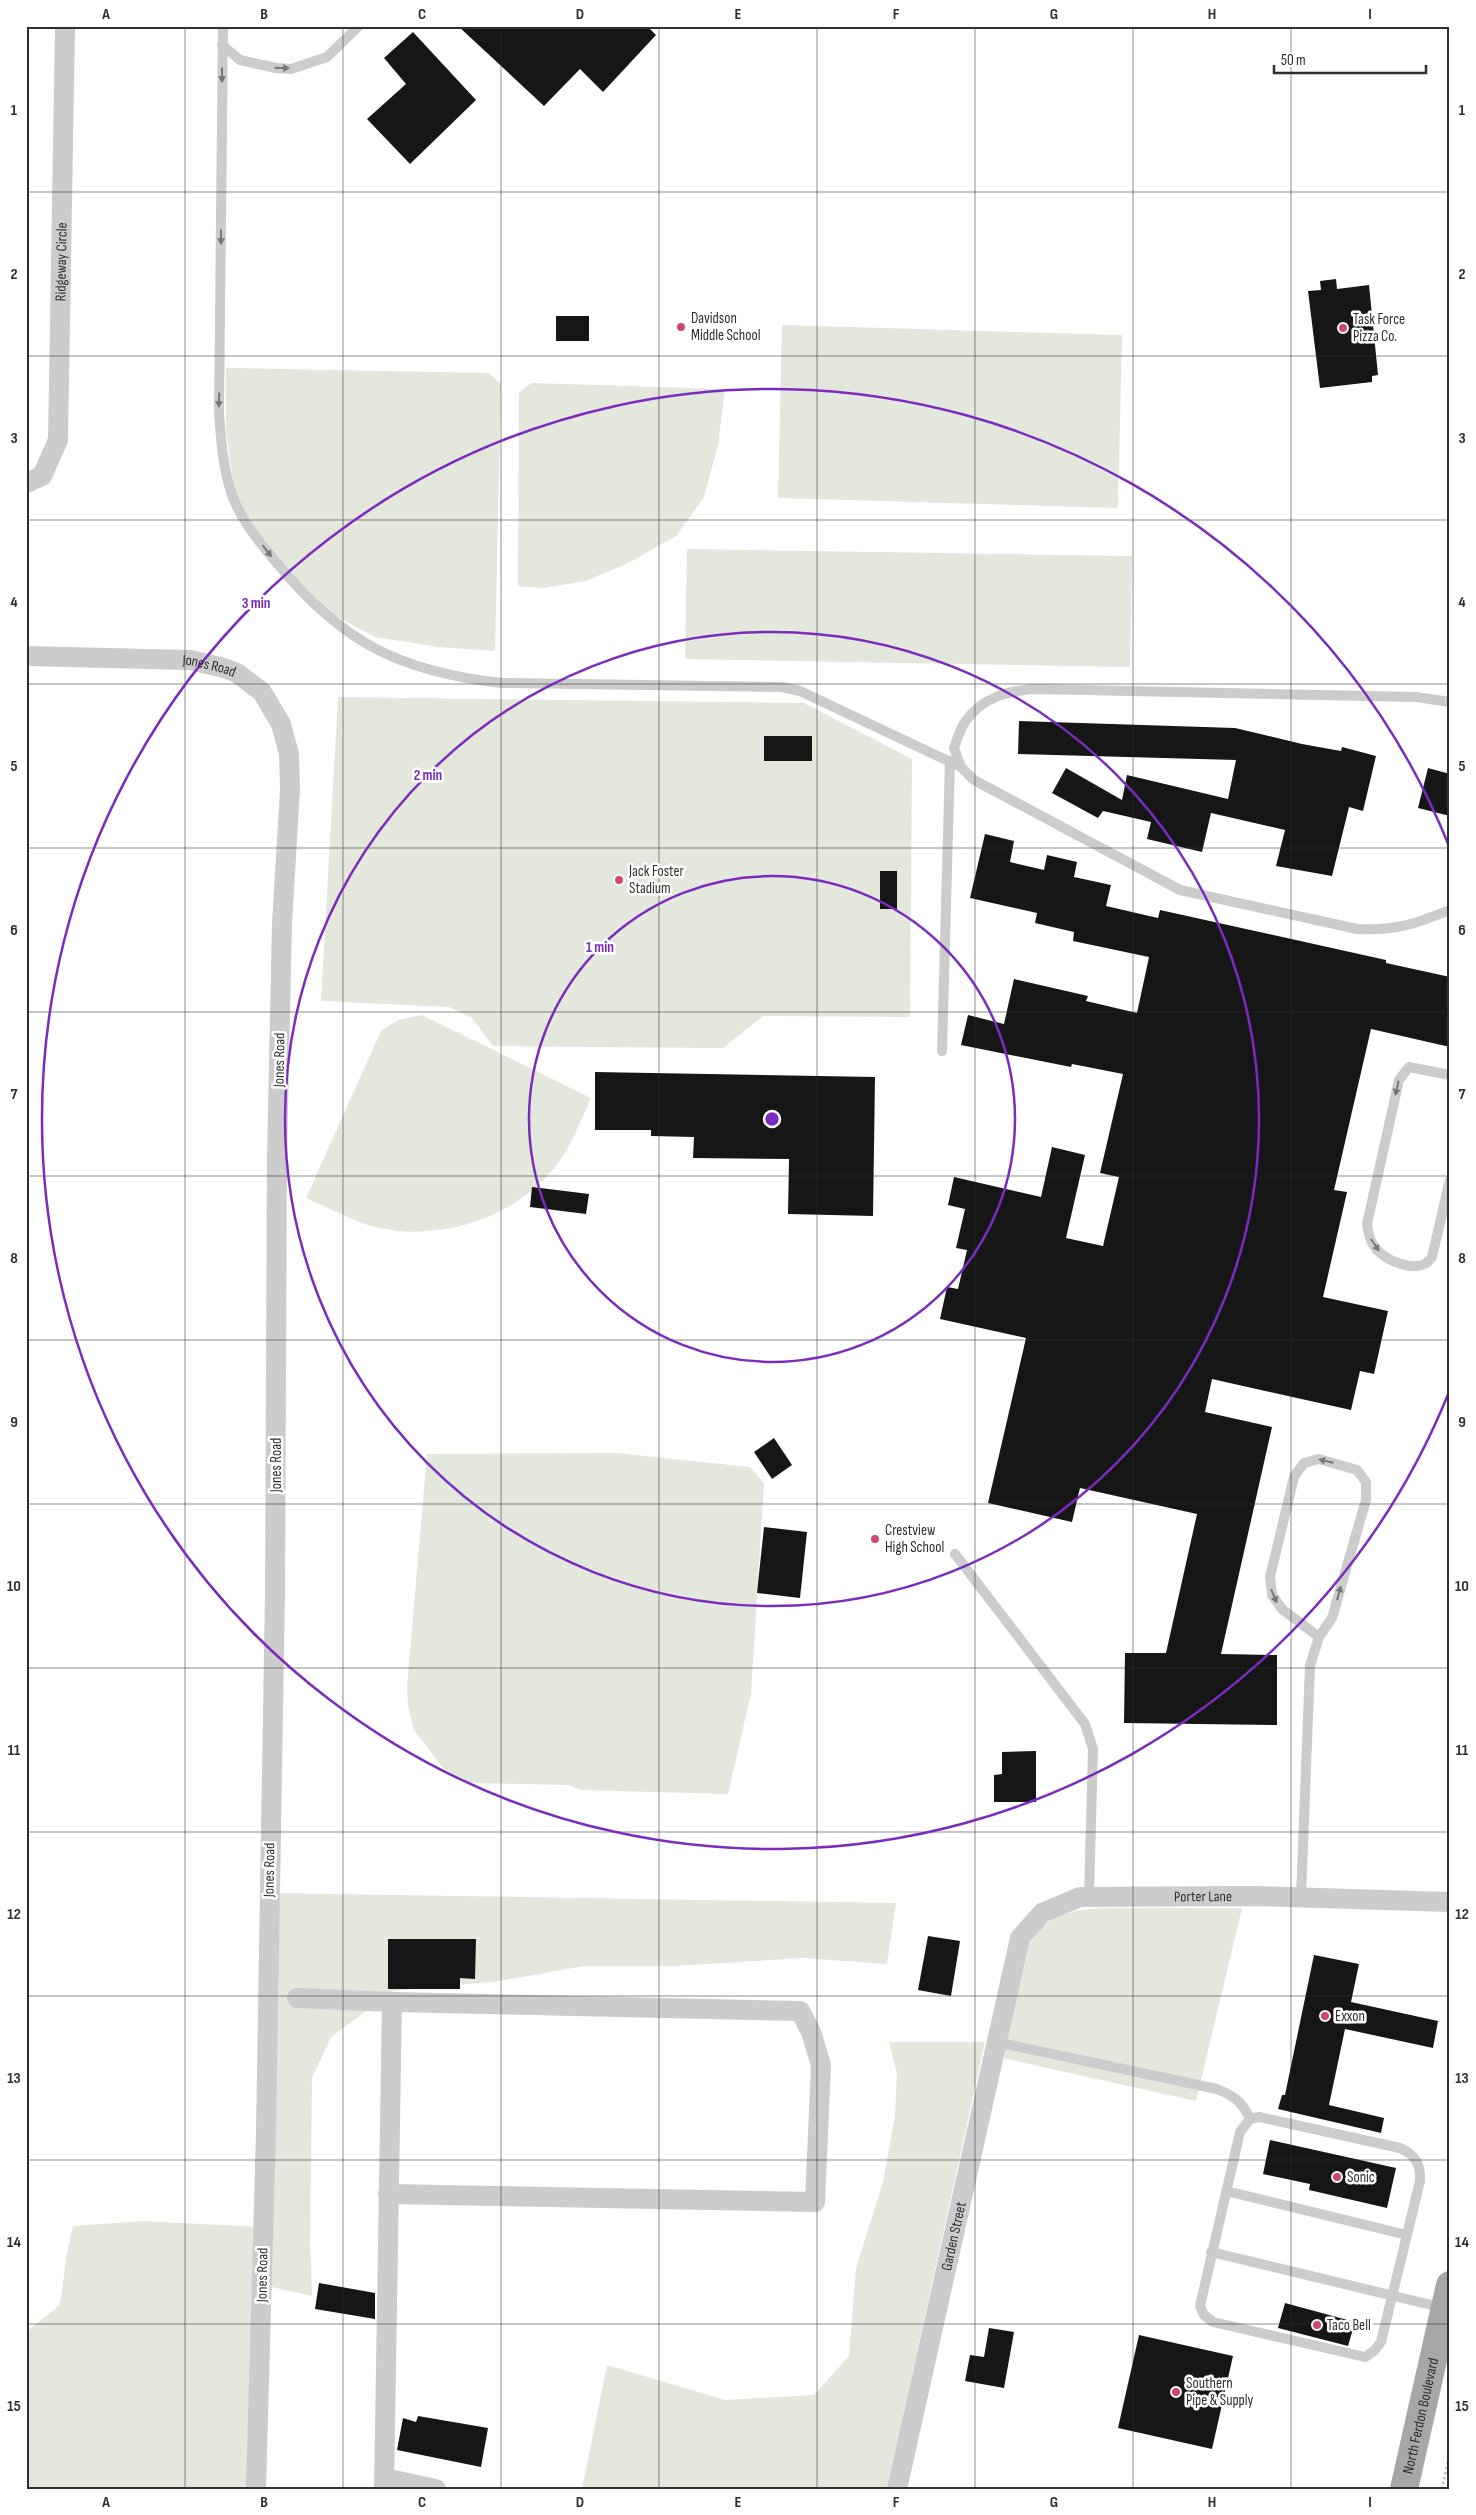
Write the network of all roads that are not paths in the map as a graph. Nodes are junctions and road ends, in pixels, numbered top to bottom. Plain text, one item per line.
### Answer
1 (65, 26) edge
2 (222, 26) edge
3 (359, 26) edge
4 (222, 45) junction
5 (26, 483) edge
6 (26, 656) edge
7 (1450, 702) edge
8 (950, 761) junction
9 (961, 767) junction
10 (1450, 910) edge
11 (942, 1051) dead end
12 (1450, 1075) edge
13 (1450, 1180) edge
14 (955, 1554) dead end
15 (1319, 1637) junction
16 (1089, 1897) junction
17 (1301, 1898) junction
18 (1450, 1902) edge
19 (1009, 1984) joint
20 (297, 1998) dead end
21 (392, 2002) junction
22 (996, 2042) junction
23 (1250, 2119) junction
24 (1226, 2191) junction
25 (388, 2194) junction
26 (1407, 2235) junction
27 (1211, 2252) junction
28 (1392, 2295) junction
29 (1447, 2297) edge
30 (384, 2483) edge
31 (256, 2489) edge
32 (436, 2489) edge
33 (897, 2489) edge
34 (1404, 2489) edge

1 - 5 street, Ridgeway Circle
2 - 4 lane
4 -> 3 lane
4 -> 8 lane
6 - 31 street, Jones Road
7 - 9 lane
8 - 9 lane
8 - 11 lane
9 - 10 lane
12 -> 13 lane
14 - 16 lane
15 -> 15 lane
15 - 17 lane
16 - 17 street, Porter Lane
16 - 19 street, Porter Lane
17 - 18 street, Porter Lane
19 - 22 street, Garden Street
20 - 21 street
21 - 25 street
21 - 25 street
22 - 23 lane
22 - 33 street, Garden Street
23 - 24 lane
23 - 26 lane
24 - 26 lane
24 - 27 lane
25 - 30 street
26 - 28 lane
27 - 28 lane
27 - 28 lane
28 - 29 lane
29 - 34 main road, North Ferdon Boulevard
30 - 32 street

